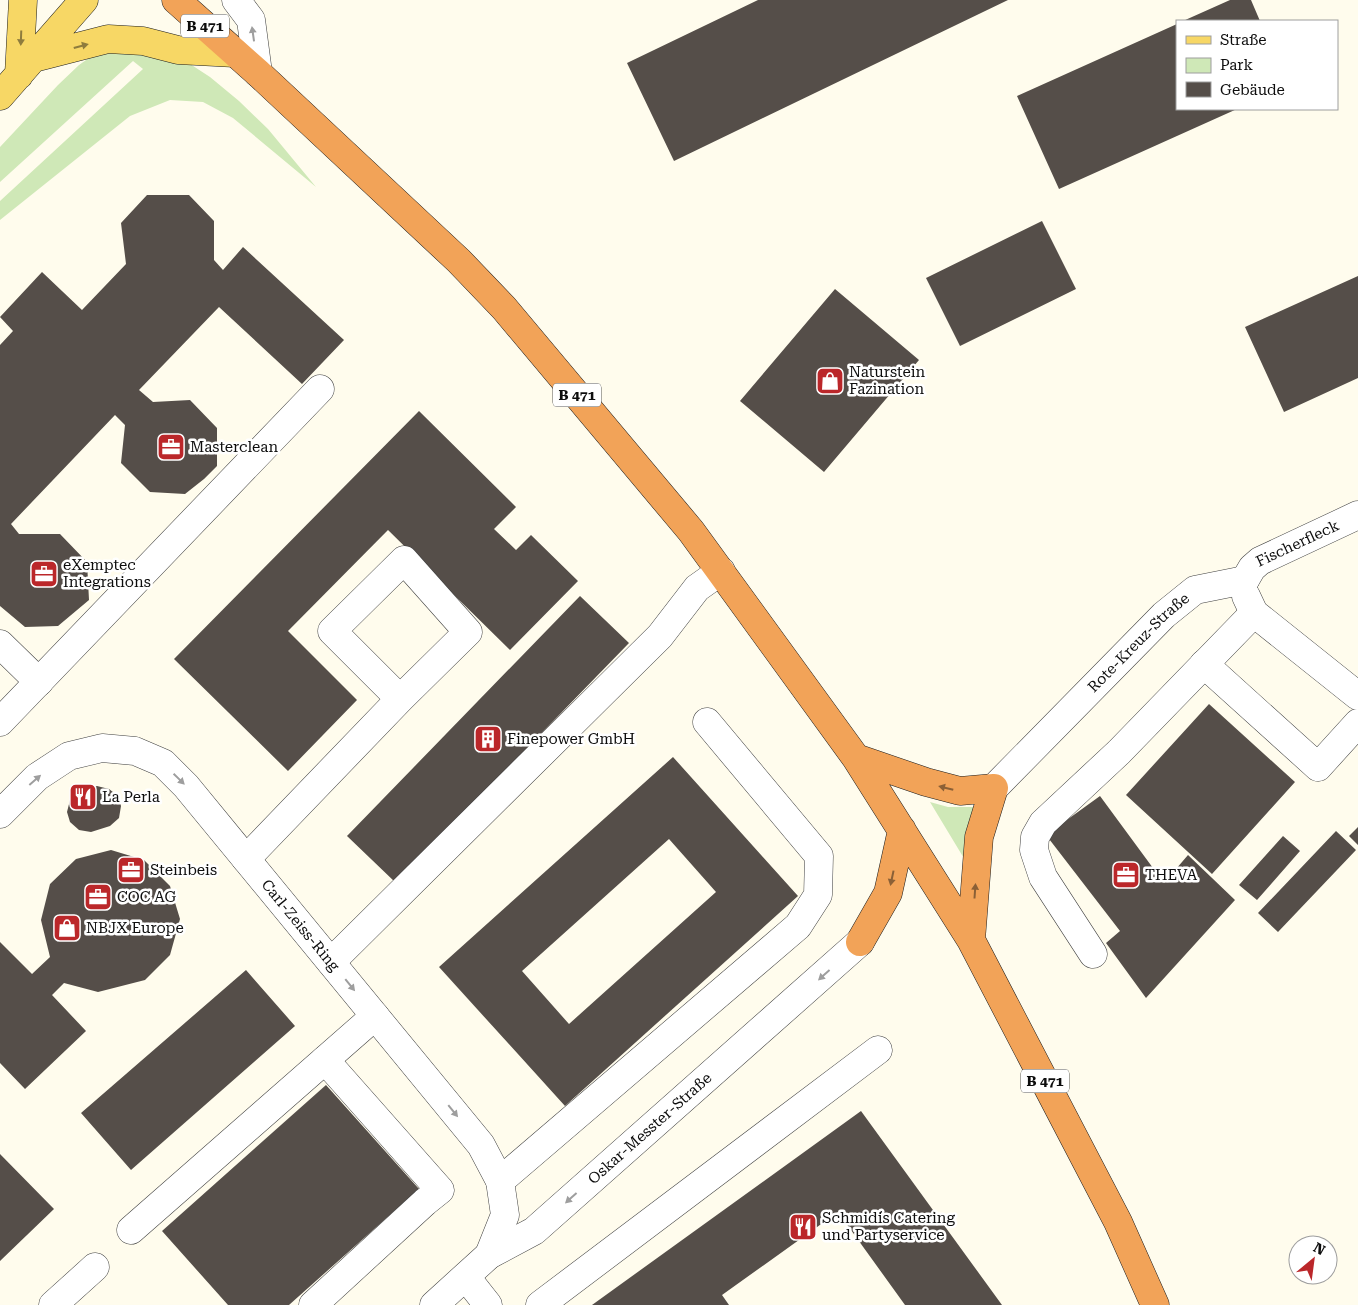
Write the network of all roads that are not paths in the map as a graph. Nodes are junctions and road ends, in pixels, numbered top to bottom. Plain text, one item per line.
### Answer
1 (23, 0) edge
2 (84, 0) edge
3 (176, 0) edge
4 (236, 0) edge
5 (235, 53) junction
6 (26, 67) junction
7 (258, 73) junction
8 (0, 96) edge
9 (320, 389) dead end
10 (1358, 515) edge
11 (721, 572) junction
12 (1245, 580) junction
13 (1254, 613) junction
14 (0, 644) edge
15 (1204, 664) junction
16 (39, 682) junction
17 (1358, 696) edge
18 (400, 699) junction
19 (0, 722) edge
20 (707, 722) dead end
21 (1358, 723) edge
22 (856, 758) junction
23 (994, 788) junction
24 (0, 814) edge
25 (902, 830) junction
26 (246, 859) junction
27 (971, 940) junction
28 (860, 942) joint
29 (1094, 954) dead end
30 (331, 962) junction
31 (375, 1016) junction
32 (878, 1050) dead end
33 (325, 1060) junction
34 (500, 1181) junction
35 (131, 1230) dead end
36 (490, 1255) junction
37 (95, 1267) dead end
38 (466, 1277) junction
39 (53, 1305) edge
40 (313, 1305) edge
41 (434, 1305) edge
42 (488, 1305) edge
43 (540, 1305) edge
44 (1154, 1305) edge

1 -> 6 main road
2 - 6 main road
3 - 5 highway, B 471
7 -> 4 street
6 -> 5 main road
5 - 7 highway, B 471
6 - 8 main road
7 - 11 highway, B 471
9 - 16 street
10 - 12 street, Fischerfleck
11 - 22 highway, B 471
11 - 30 street
12 - 13 street
12 - 23 street, Rote-Kreuz-Straße
13 - 15 street
13 - 17 street
14 - 16 street
15 - 21 street
15 - 29 street
16 - 19 street
18 - 18 street
18 - 26 street
20 - 34 street
23 -> 22 highway
22 - 25 highway, B 471
27 -> 23 highway
24 -> 26 street, Carl-Zeiss-Ring
25 - 27 highway, B 471
25 -> 28 highway
26 - 30 street, Carl-Zeiss-Ring
27 - 44 highway, B 471
28 -> 36 street, Oskar-Messter-Straße
30 -> 31 street, Carl-Zeiss-Ring
31 - 33 street
31 -> 34 street, Carl-Zeiss-Ring
32 - 43 street
33 - 35 street
33 - 40 street
34 - 36 street, Carl-Zeiss-Ring
36 - 38 street, Oskar-Messter-Straße
37 - 39 street
38 - 41 street, Oskar-Messter-Straße
38 - 42 street

